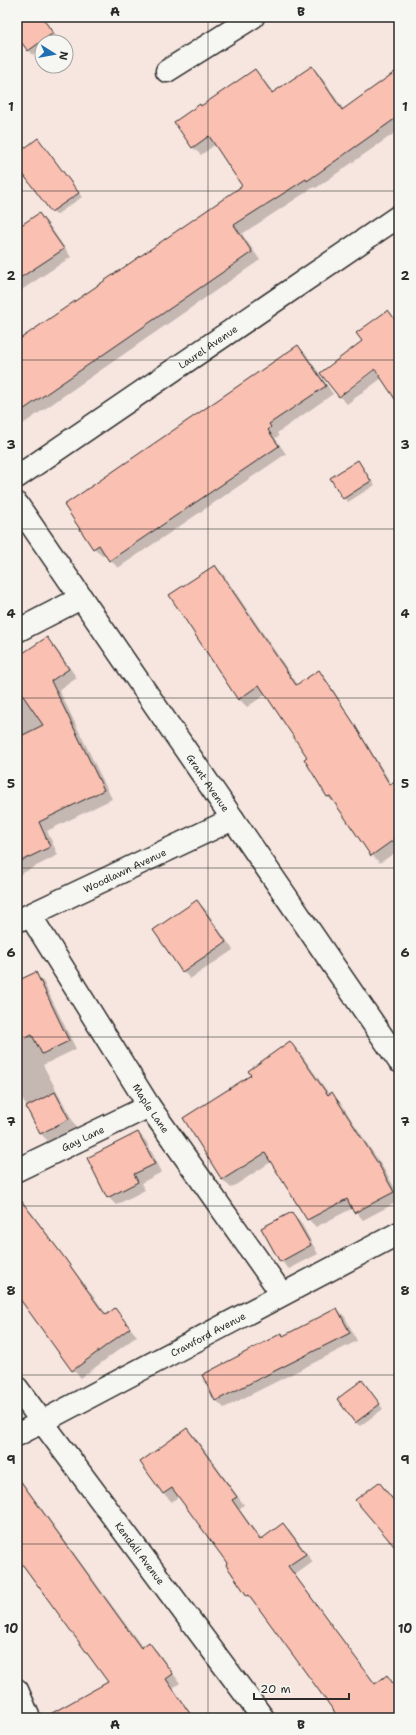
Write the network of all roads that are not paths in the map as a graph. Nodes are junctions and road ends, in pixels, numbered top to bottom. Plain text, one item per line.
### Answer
1 (253, 17) edge
2 (167, 71) dead end
3 (399, 216) edge
4 (17, 478) edge
5 (17, 504) edge
6 (82, 598) junction
7 (17, 631) edge
8 (233, 819) junction
9 (24, 918) edge
10 (399, 1060) edge
11 (149, 1106) junction
12 (17, 1170) edge
13 (399, 1233) edge
14 (282, 1294) junction
15 (17, 1388) edge
16 (41, 1421) junction
17 (17, 1435) edge
18 (263, 1718) edge

1 - 2 street
3 - 4 street, Laurel Avenue
5 - 6 street, Grant Avenue
6 - 7 street
6 - 8 street, Grant Avenue
8 - 9 street, Woodlawn Avenue
8 - 10 street, Grant Avenue
9 - 11 street, Maple Lane
11 - 12 street, Gay Lane
11 - 14 street, Maple Lane
13 - 14 street, Crawford Avenue
14 - 16 street, Crawford Avenue
15 - 16 street, Kendall Avenue
16 - 17 street, Crawford Avenue
16 - 18 street, Kendall Avenue

